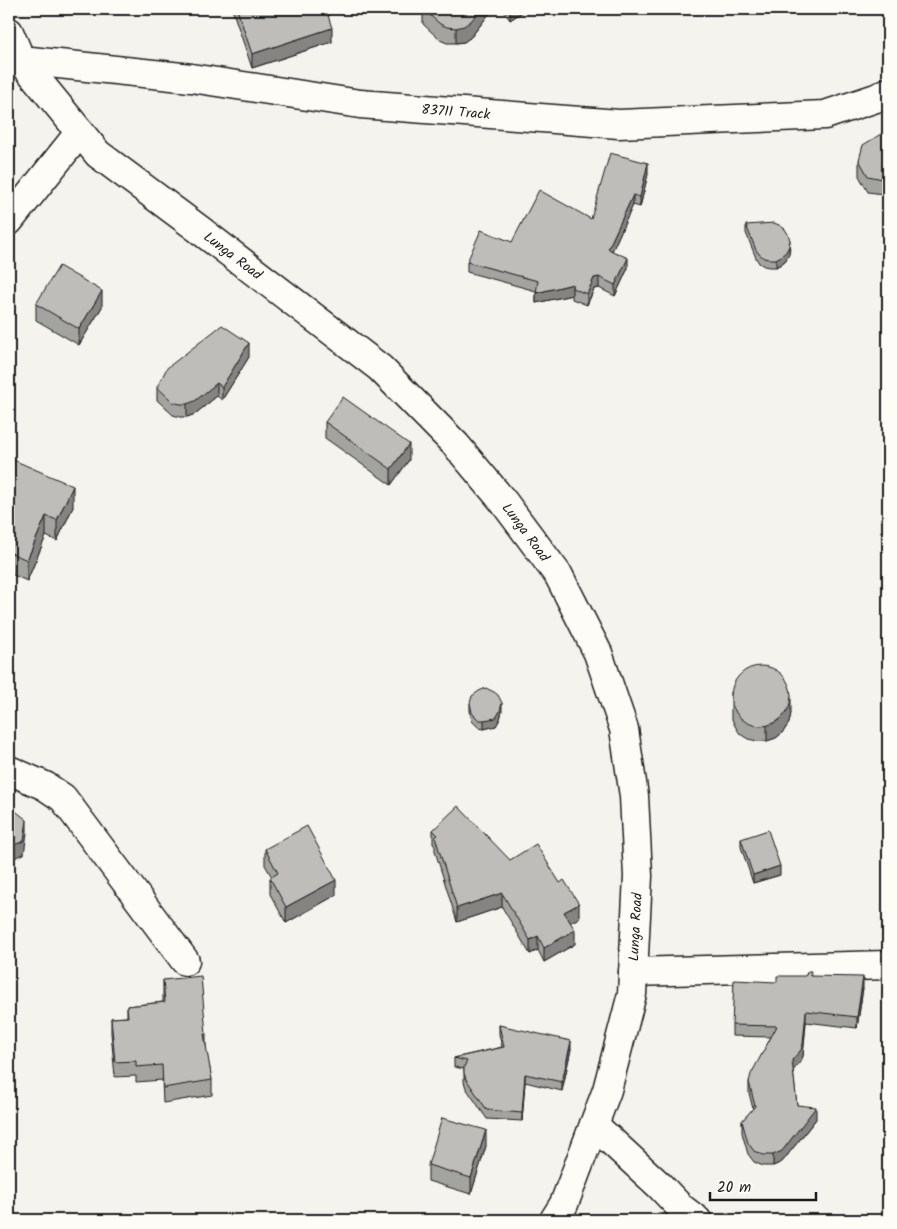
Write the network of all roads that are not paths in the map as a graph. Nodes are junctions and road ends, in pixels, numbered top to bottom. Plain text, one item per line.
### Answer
1 (9, 32) edge
2 (15, 60) edge
3 (888, 92) edge
4 (80, 132) junction
5 (9, 222) edge
6 (9, 770) edge
7 (185, 961) dead end
8 (888, 965) edge
9 (633, 972) junction
10 (594, 1125) junction
11 (554, 1220) edge
12 (697, 1220) edge

1 - 2 street, Lunga Road
2 - 3 street, 83711 Track
2 - 4 street, Lunga Road
4 - 5 street
4 - 9 street, Lunga Road
6 - 7 street
8 - 9 street
9 - 10 street, Lunga Road
10 - 11 street, Lunga Road
10 - 12 street

